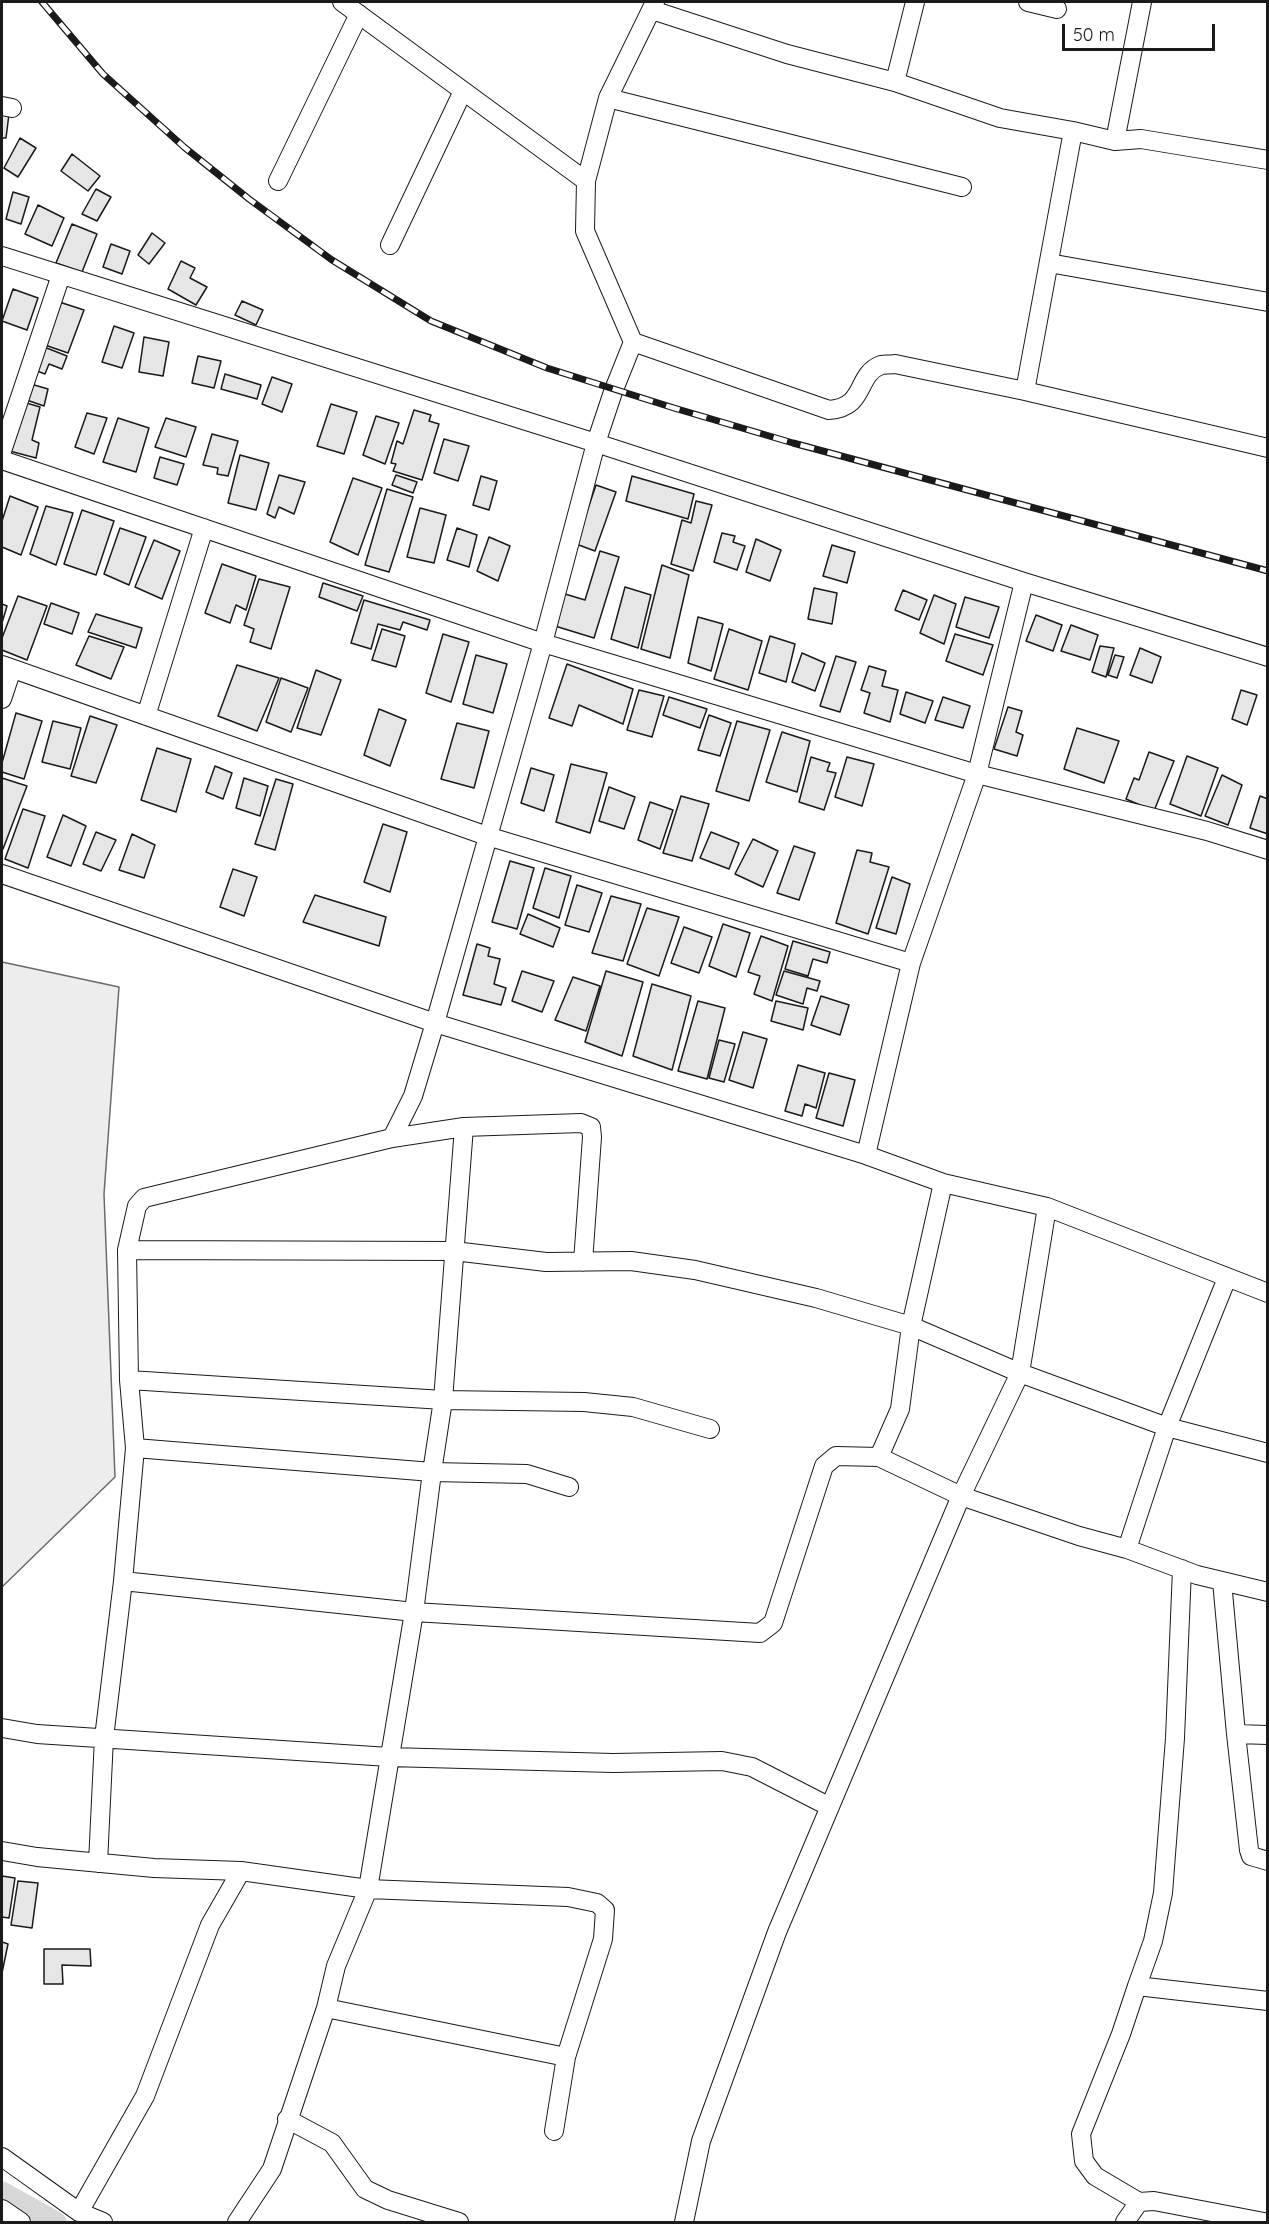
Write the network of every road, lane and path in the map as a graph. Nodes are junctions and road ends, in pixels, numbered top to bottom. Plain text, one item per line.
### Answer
1 (342, 2) edge
2 (915, 2) edge
3 (1029, 2) edge
4 (1142, 2) edge
5 (654, 6) edge
6 (1057, 9) dead end
7 (359, 14) junction
8 (895, 82) junction
9 (463, 91) junction
10 (608, 98) junction
11 (1073, 130) junction
12 (1115, 141) junction
13 (1268, 160) edge
14 (278, 181) dead end
15 (586, 181) junction
16 (962, 187) dead end
17 (390, 245) dead end
18 (2, 256) edge
19 (1049, 263) junction
20 (61, 275) junction
21 (1268, 302) edge
22 (633, 342) junction
23 (1025, 391) junction
24 (596, 443) junction
25 (1268, 448) edge
26 (2, 451) edge
27 (2, 460) edge
28 (204, 528) junction
29 (1024, 582) junction
30 (543, 643) junction
31 (1268, 657) edge
32 (7, 667) edge
33 (2, 699) edge
34 (146, 716) junction
35 (977, 774) junction
36 (487, 836) junction
37 (1268, 850) edge
38 (2, 874) edge
39 (911, 963) junction
40 (435, 1023) junction
41 (464, 1127) junction
42 (392, 1137) junction
43 (866, 1155) junction
44 (943, 1183) junction
45 (1047, 1207) junction
46 (127, 1250) junction
47 (454, 1251) junction
48 (583, 1262) junction
49 (1227, 1278) junction
50 (1268, 1293) edge
51 (911, 1326) junction
52 (1020, 1373) junction
53 (129, 1380) junction
54 (443, 1400) junction
55 (1167, 1427) junction
56 (710, 1429) dead end
57 (135, 1448) junction
58 (1268, 1453) edge
59 (879, 1457) junction
60 (432, 1473) junction
61 (569, 1487) dead end
62 (961, 1496) junction
63 (1127, 1549) junction
64 (1182, 1569) junction
65 (123, 1581) junction
66 (1222, 1581) junction
67 (1268, 1592) edge
68 (414, 1612) junction
69 (2, 1728) edge
70 (1236, 1734) junction
71 (1268, 1735) edge
72 (104, 1738) junction
73 (389, 1757) junction
74 (830, 1807) junction
75 (2, 1851) edge
76 (1268, 1861) edge
77 (98, 1863) junction
78 (241, 1871) junction
79 (368, 1889) junction
80 (1137, 1986) junction
81 (1268, 2001) edge
82 (326, 2007) junction
83 (566, 2057) junction
84 (287, 2119) junction
85 (554, 2131) dead end
86 (2, 2157) edge
87 (1139, 2202) junction
88 (2, 2209) edge
89 (79, 2212) junction
90 (21, 2223) edge
91 (103, 2223) edge
92 (237, 2223) edge
93 (459, 2223) edge
94 (684, 2223) edge
95 (1125, 2223) edge
96 (1264, 2223) edge

1 - 7 street
2 - 8 street
3 - 6 street
4 - 12 street
5 - 8 street
5 - 10 street
7 - 9 street
7 - 14 street
8 - 11 street
9 - 15 street
9 - 17 street
10 - 15 street
10 - 16 street
11 - 12 street
11 - 19 street
12 - 13 street
15 - 22 street
18 - 20 street
19 - 21 street
19 - 23 street
20 - 24 street
20 - 26 street
22 - 23 street
22 - 24 street
23 - 25 street
24 - 29 street
24 - 30 street
27 - 28 street
28 - 30 street
28 - 34 street
29 - 31 street
29 - 35 street
30 - 35 street
30 - 36 street
32 - 33 street
32 - 34 street
34 - 36 street
35 - 37 street
35 - 39 street
36 - 39 street
36 - 40 street
38 - 40 street
39 - 43 street
40 - 42 street
40 - 43 street
41 - 42 street
41 - 47 street
41 - 48 street
42 - 46 street
43 - 44 street
44 - 45 street
44 - 51 street
45 - 49 street
45 - 52 street
46 - 47 street
46 - 53 street
47 - 48 street
47 - 54 street
48 - 51 street
49 - 50 street
49 - 55 street
51 - 52 street
51 - 59 street
52 - 55 street
52 - 62 street
53 - 54 street
53 - 57 street
54 - 56 street
54 - 60 street
55 - 58 street
55 - 63 street
57 - 60 street
57 - 65 street
59 - 62 street
59 - 68 street
60 - 61 street
60 - 68 street
62 - 63 street
62 - 74 street
63 - 64 street
64 - 66 street
64 - 80 street
65 - 68 street
65 - 72 street
66 - 67 street
66 - 70 street
68 - 73 street
69 - 72 street
70 - 71 street
70 - 76 street
72 - 73 street
72 - 77 street
73 - 74 street
73 - 79 street
74 - 94 street
75 - 77 street
77 - 78 street
78 - 79 street
78 - 89 street
79 - 82 street
79 - 83 street
80 - 81 street
80 - 87 street
82 - 83 street
82 - 84 street
83 - 85 street
84 - 92 street
84 - 93 street
86 - 89 street
87 - 95 street
87 - 96 street
88 - 90 street
89 - 91 street

